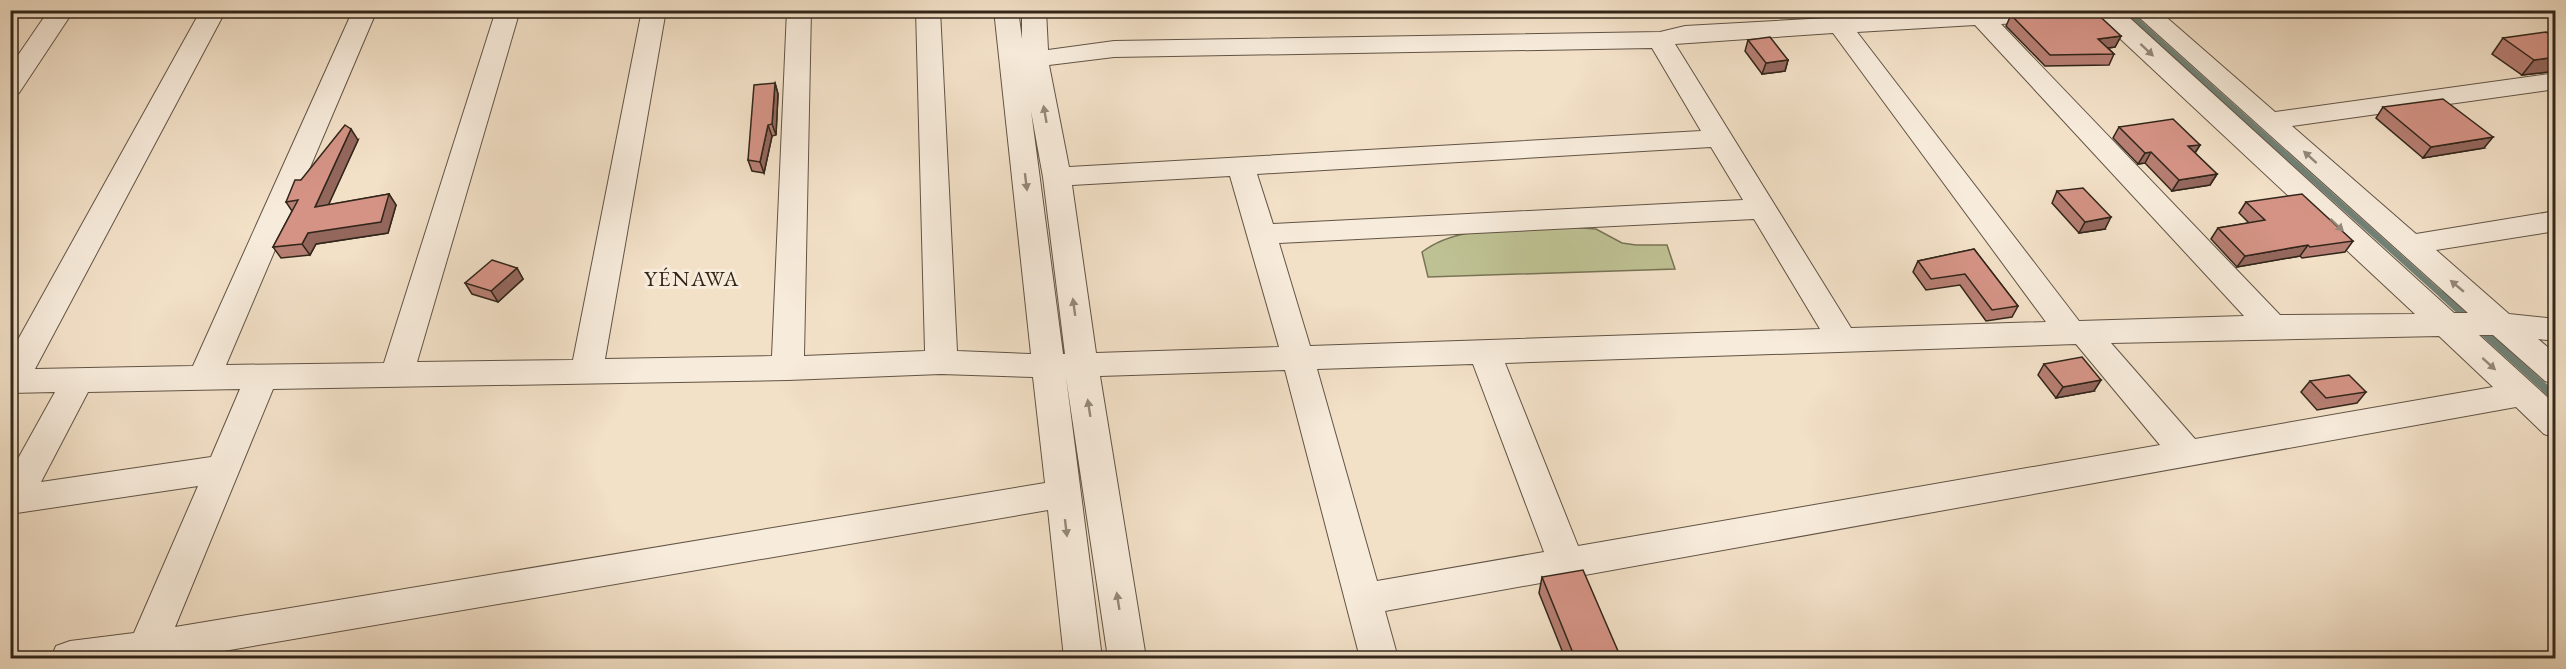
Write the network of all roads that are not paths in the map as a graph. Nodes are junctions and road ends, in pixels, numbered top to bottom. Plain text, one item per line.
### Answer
1 (62, 10) edge
2 (214, 10) edge
3 (365, 10) edge
4 (508, 10) edge
5 (654, 10) edge
6 (799, 10) edge
7 (928, 10) edge
8 (1006, 10) edge
9 (1034, 10) edge
10 (1674, 10) edge
11 (2143, 10) edge
12 (2106, 11) edge
13 (1982, 18) junction
14 (1840, 26) junction
15 (1672, 37) junction
16 (1024, 60) junction
17 (2556, 81) edge
18 (10, 87) edge
19 (2269, 120) junction
20 (1720, 138) junction
21 (1241, 167) junction
22 (1057, 177) junction
23 (1762, 209) junction
24 (2556, 221) edge
25 (1261, 234) junction
26 (2408, 245) junction
27 (2501, 324) junction
28 (2446, 325) junction
29 (2272, 326) junction
30 (2556, 330) edge
31 (2077, 332) junction
32 (1842, 340) junction
33 (1484, 351) junction
34 (1298, 357) junction
35 (941, 362) junction
36 (1082, 365) junction
37 (1047, 366) junction
38 (788, 368) junction
39 (587, 371) junction
40 (2556, 373) edge
41 (397, 374) junction
42 (262, 376) junction
43 (204, 378) junction
44 (78, 380) junction
45 (11, 381) edge
46 (2522, 394) junction
47 (2556, 425) edge
48 (2187, 453) junction
49 (222, 469) junction
50 (1062, 494) junction
51 (12, 500) edge
52 (1567, 562) junction
53 (1363, 599) junction
54 (147, 648) junction
55 (70, 658) edge
56 (1083, 658) edge
57 (1127, 658) edge
58 (1379, 658) edge

1 - 18 street
2 - 45 street
3 - 43 street
4 - 41 street
5 - 39 street
6 - 38 street
7 - 35 street
8 - 16 street
9 - 16 street
10 - 15 street
11 - 19 street
12 - 13 street
12 -> 28 street
13 - 14 street
13 - 29 street
14 - 15 street
14 - 31 street
15 - 16 street
15 - 20 street
22 -> 16 street
16 -> 37 street
17 - 19 street
26 -> 19 street
20 - 21 street
20 - 23 street
21 - 22 street
21 - 25 street
36 -> 22 street
23 - 25 street
23 - 32 street
24 - 26 street
25 - 34 street
27 -> 26 street
27 - 28 street
27 - 30 street
27 - 40 street
28 - 29 street
28 -> 46 street
29 - 31 street
31 - 32 street
31 - 48 street
32 - 33 street
33 - 34 street
33 - 52 street
34 - 36 street
34 - 53 street
35 - 37 street
35 - 38 street
36 - 37 street
57 -> 36 street
37 - 50 street
38 - 39 street
39 - 41 street
41 - 42 street
42 - 43 street
42 - 49 street
43 - 44 street
44 - 45 street
44 - 51 street
46 - 47 street
46 - 48 street
48 - 52 street
49 - 51 street
49 - 54 street
50 - 54 street
50 -> 56 street
52 - 53 street
53 - 58 street
54 - 55 street

